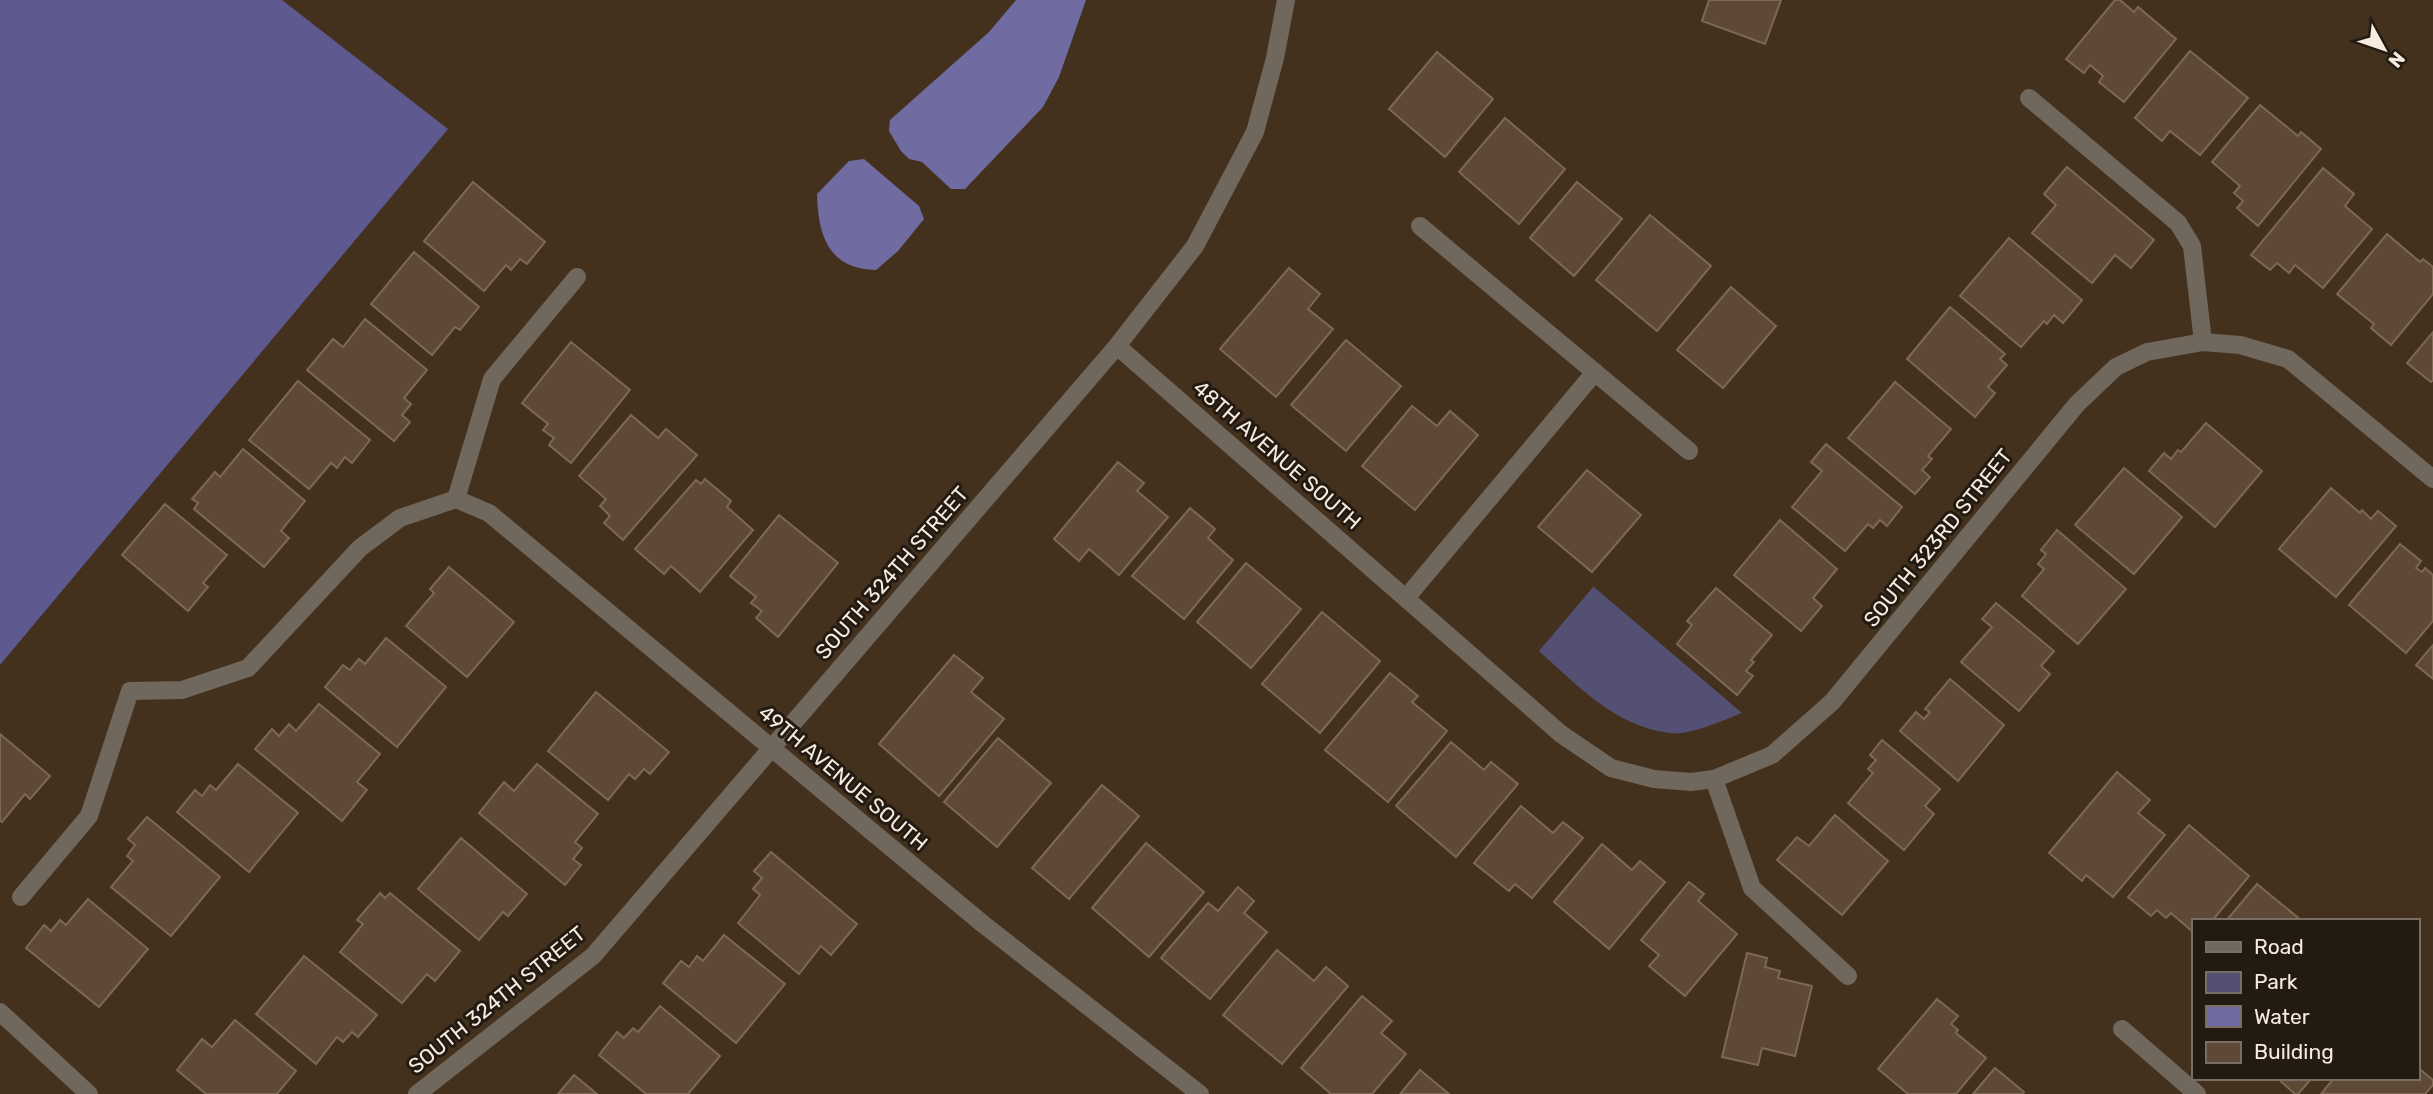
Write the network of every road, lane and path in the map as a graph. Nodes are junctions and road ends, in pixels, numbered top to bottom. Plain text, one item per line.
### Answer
1 (1286, 0) edge
2 (2029, 98) dead end
3 (1420, 226) dead end
4 (577, 277) dead end
5 (2203, 342) junction
6 (1117, 346) junction
7 (1595, 372) junction
8 (1689, 451) dead end
9 (2433, 478) edge
10 (456, 499) junction
11 (1406, 598) junction
12 (772, 748) junction
13 (1714, 779) junction
14 (21, 897) dead end
15 (1848, 976) dead end
16 (0, 1012) edge
17 (2122, 1029) dead end
18 (89, 1094) edge
19 (417, 1094) edge
20 (1200, 1094) edge
21 (2197, 1094) edge

1 - 6 street, SOUTH 324TH STREET
2 - 5 street
3 - 7 street
4 - 10 street
5 - 9 street, SOUTH 323RD STREET
5 - 13 street, SOUTH 323RD STREET
6 - 11 street, 48TH AVENUE SOUTH
6 - 12 street, SOUTH 324TH STREET
7 - 8 street
7 - 11 street
10 - 12 street, 49TH AVENUE SOUTH
10 - 14 street
11 - 13 street, 48TH AVENUE SOUTH
12 - 19 street, SOUTH 324TH STREET
12 - 20 street, 49TH AVENUE SOUTH
13 - 15 street
16 - 18 street
17 - 21 street

